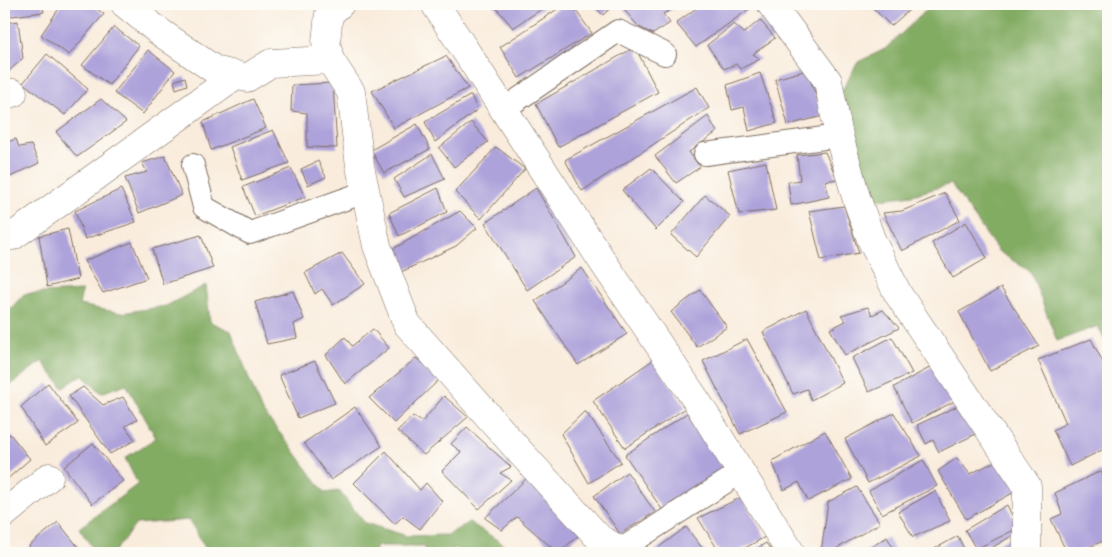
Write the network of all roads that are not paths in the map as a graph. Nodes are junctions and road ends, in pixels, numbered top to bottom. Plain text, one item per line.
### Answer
1 (125, 4) edge
2 (340, 4) edge
3 (435, 4) edge
4 (771, 4) edge
5 (665, 54) dead end
6 (330, 60) junction
7 (237, 76) junction
8 (504, 109) junction
9 (839, 136) junction
10 (705, 154) dead end
11 (193, 165) dead end
12 (365, 192) junction
13 (13, 236) dead end
14 (741, 472) junction
15 (49, 476) dead end
16 (4, 514) edge
17 (622, 552) edge
18 (791, 553) edge
19 (1027, 553) edge

1 - 7 street
2 - 6 street
3 - 8 street
4 - 9 street
5 - 8 lane
6 - 7 street
6 - 12 street
7 - 13 street
8 - 14 street
9 - 10 lane
9 - 19 street
11 - 12 lane
12 - 17 street
14 - 17 lane
14 - 18 street
15 - 16 street

